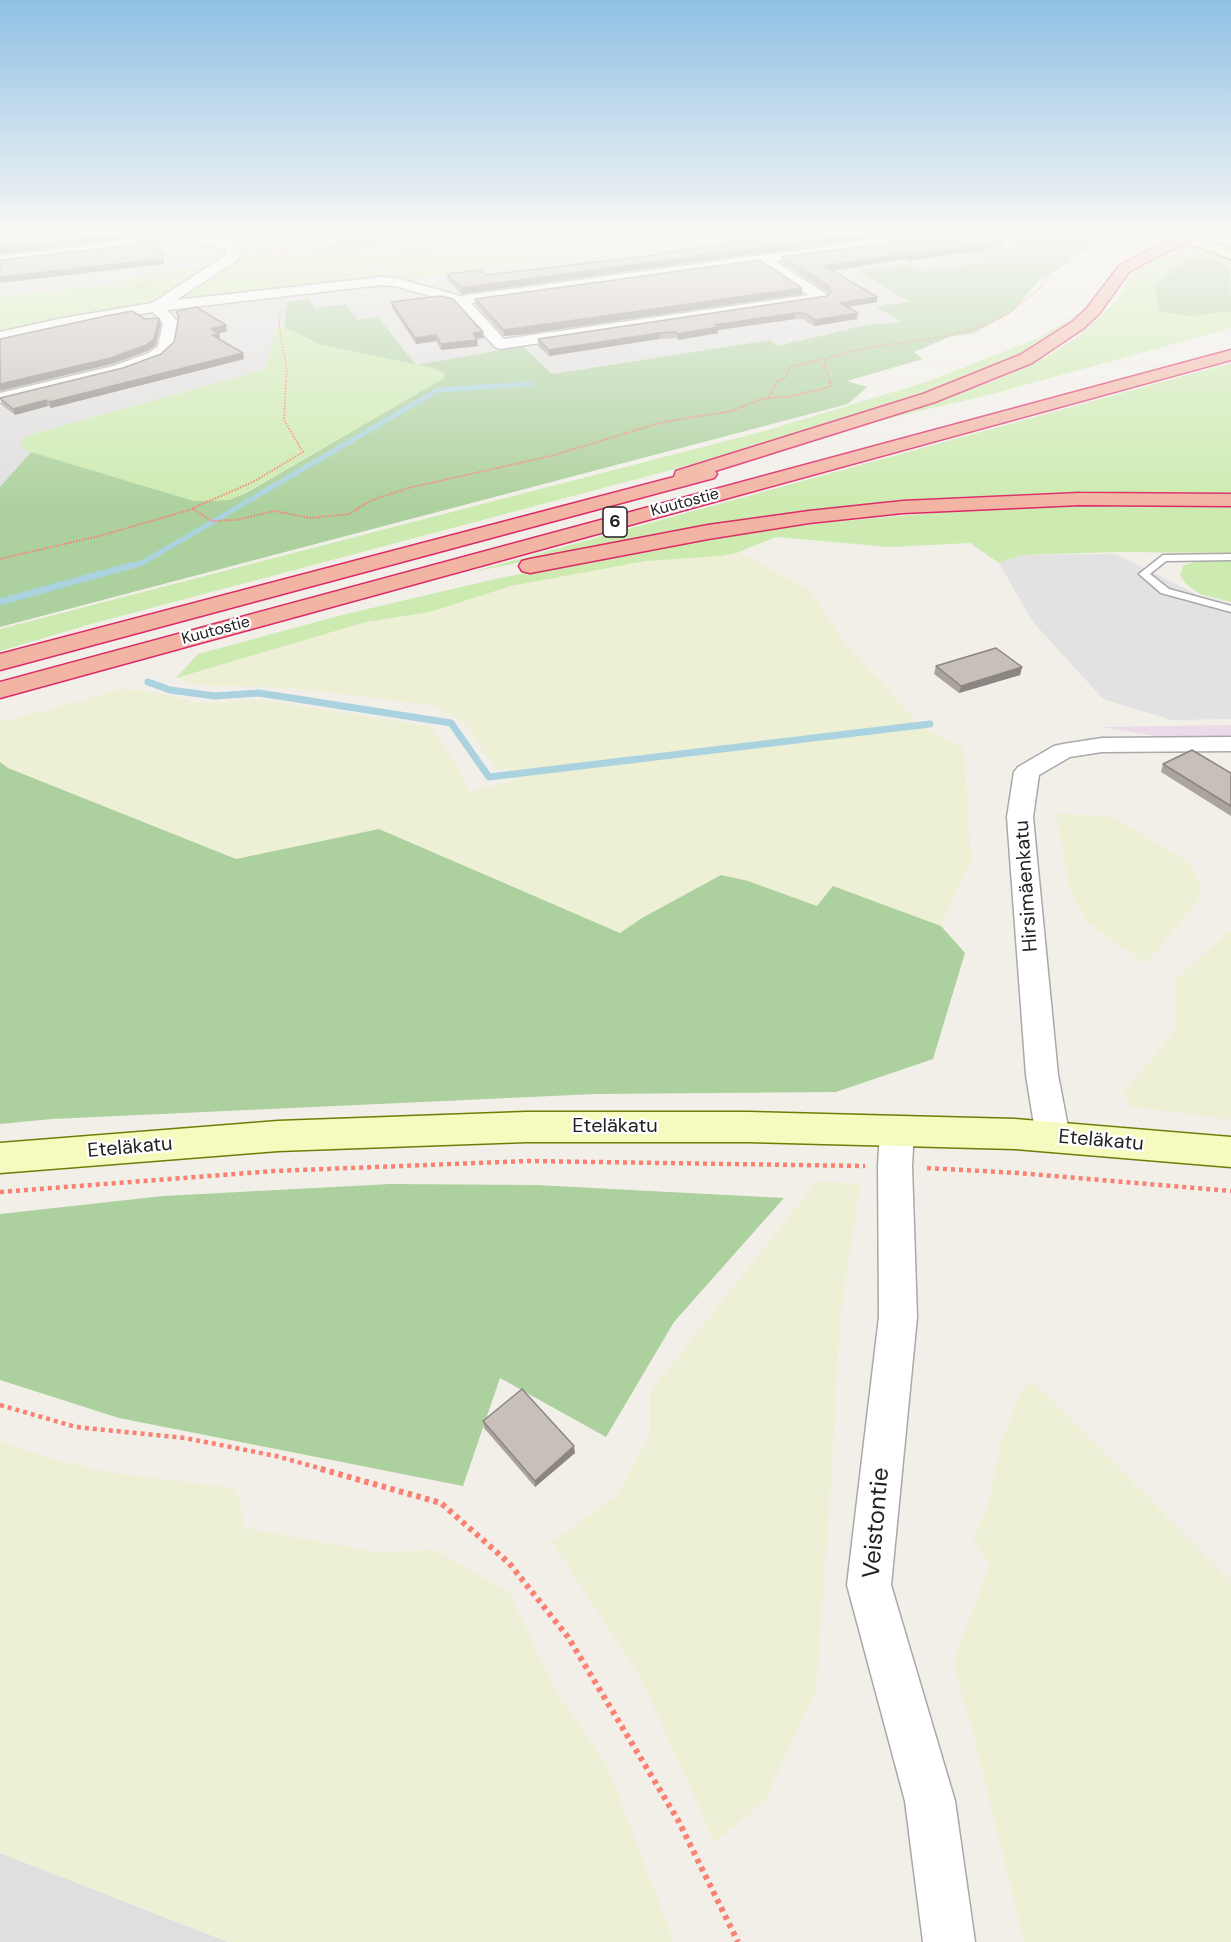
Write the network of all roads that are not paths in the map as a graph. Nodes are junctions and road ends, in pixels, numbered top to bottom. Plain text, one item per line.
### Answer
1 (47, 326) edge
2 (170, 326) edge
3 (483, 326) edge
4 (625, 326) edge
5 (1077, 326) edge
6 (0, 337) edge
7 (1231, 355) edge
8 (0, 398) edge
9 (933, 416) dead end
10 (1231, 500) edge
11 (594, 502) junction
12 (1231, 556) edge
13 (1231, 609) edge
14 (0, 662) edge
15 (0, 691) edge
16 (1231, 744) edge
17 (1053, 1137) junction
18 (896, 1148) junction
19 (1231, 1152) edge
20 (0, 1158) edge
21 (949, 1942) edge

1 - 6 street
2 - 8 street
3 - 4 street
5 - 11 highway
7 - 15 highway, Kuutostie / 6
9 - 11 highway, Kuutostie / 6
10 - 15 highway
11 - 14 highway, Kuutostie / 6
12 - 13 lane
16 - 17 street, Hirsimäenkatu
17 - 18 main road, Eteläkatu
17 - 19 main road, Eteläkatu
18 - 20 main road, Eteläkatu
18 - 21 street, Veistontie

